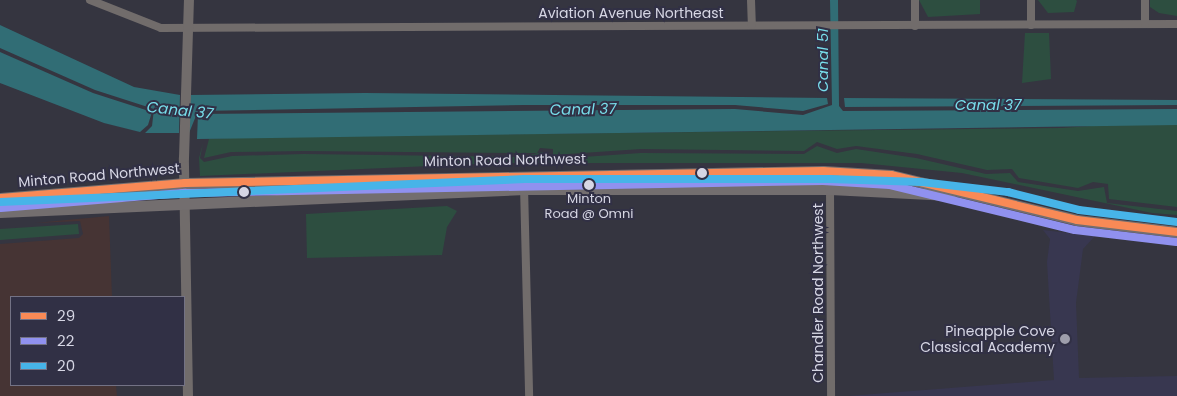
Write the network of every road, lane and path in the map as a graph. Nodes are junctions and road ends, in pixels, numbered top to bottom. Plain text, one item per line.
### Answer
1 (90, 0) edge
2 (189, 0) edge
3 (751, 0) edge
4 (915, 0) edge
5 (1031, 0) edge
6 (1145, 0) edge
7 (1145, 24) junction
8 (1177, 24) edge
9 (752, 25) junction
10 (1031, 25) junction
11 (915, 26) junction
12 (189, 28) junction
13 (524, 173) junction
14 (185, 182) junction
15 (524, 189) junction
16 (830, 189) junction
17 (0, 198) edge
18 (185, 202) junction
19 (1007, 202) junction
20 (0, 212) edge
21 (1177, 232) edge
22 (188, 396) edge
23 (529, 396) edge
24 (831, 396) edge

1 - 12 street, Aviation Avenue Northeast
2 - 12 street
3 - 9 street
4 - 11 street
5 - 10 street
6 - 7 street
7 - 8 street, Aviation Avenue Northeast
7 - 10 street, Aviation Avenue Northeast
9 - 11 street, Aviation Avenue Northeast
9 - 12 street, Aviation Avenue Northeast
10 - 11 street, Aviation Avenue Northeast
12 - 14 street
13 - 14 main road, Minton Road Northwest
13 - 15 street
13 - 19 main road, Minton Road Northwest
14 - 17 main road, Minton Road Northwest
14 - 18 street
15 - 16 main road, Minton Road Northwest
15 - 18 main road, Minton Road Northwest
15 - 23 street
16 - 19 main road, Minton Road Northwest
16 - 24 street, Chandler Road Northwest
18 - 20 main road, Minton Road Northwest
18 - 22 street
19 - 21 main road, Minton Road Northwest

